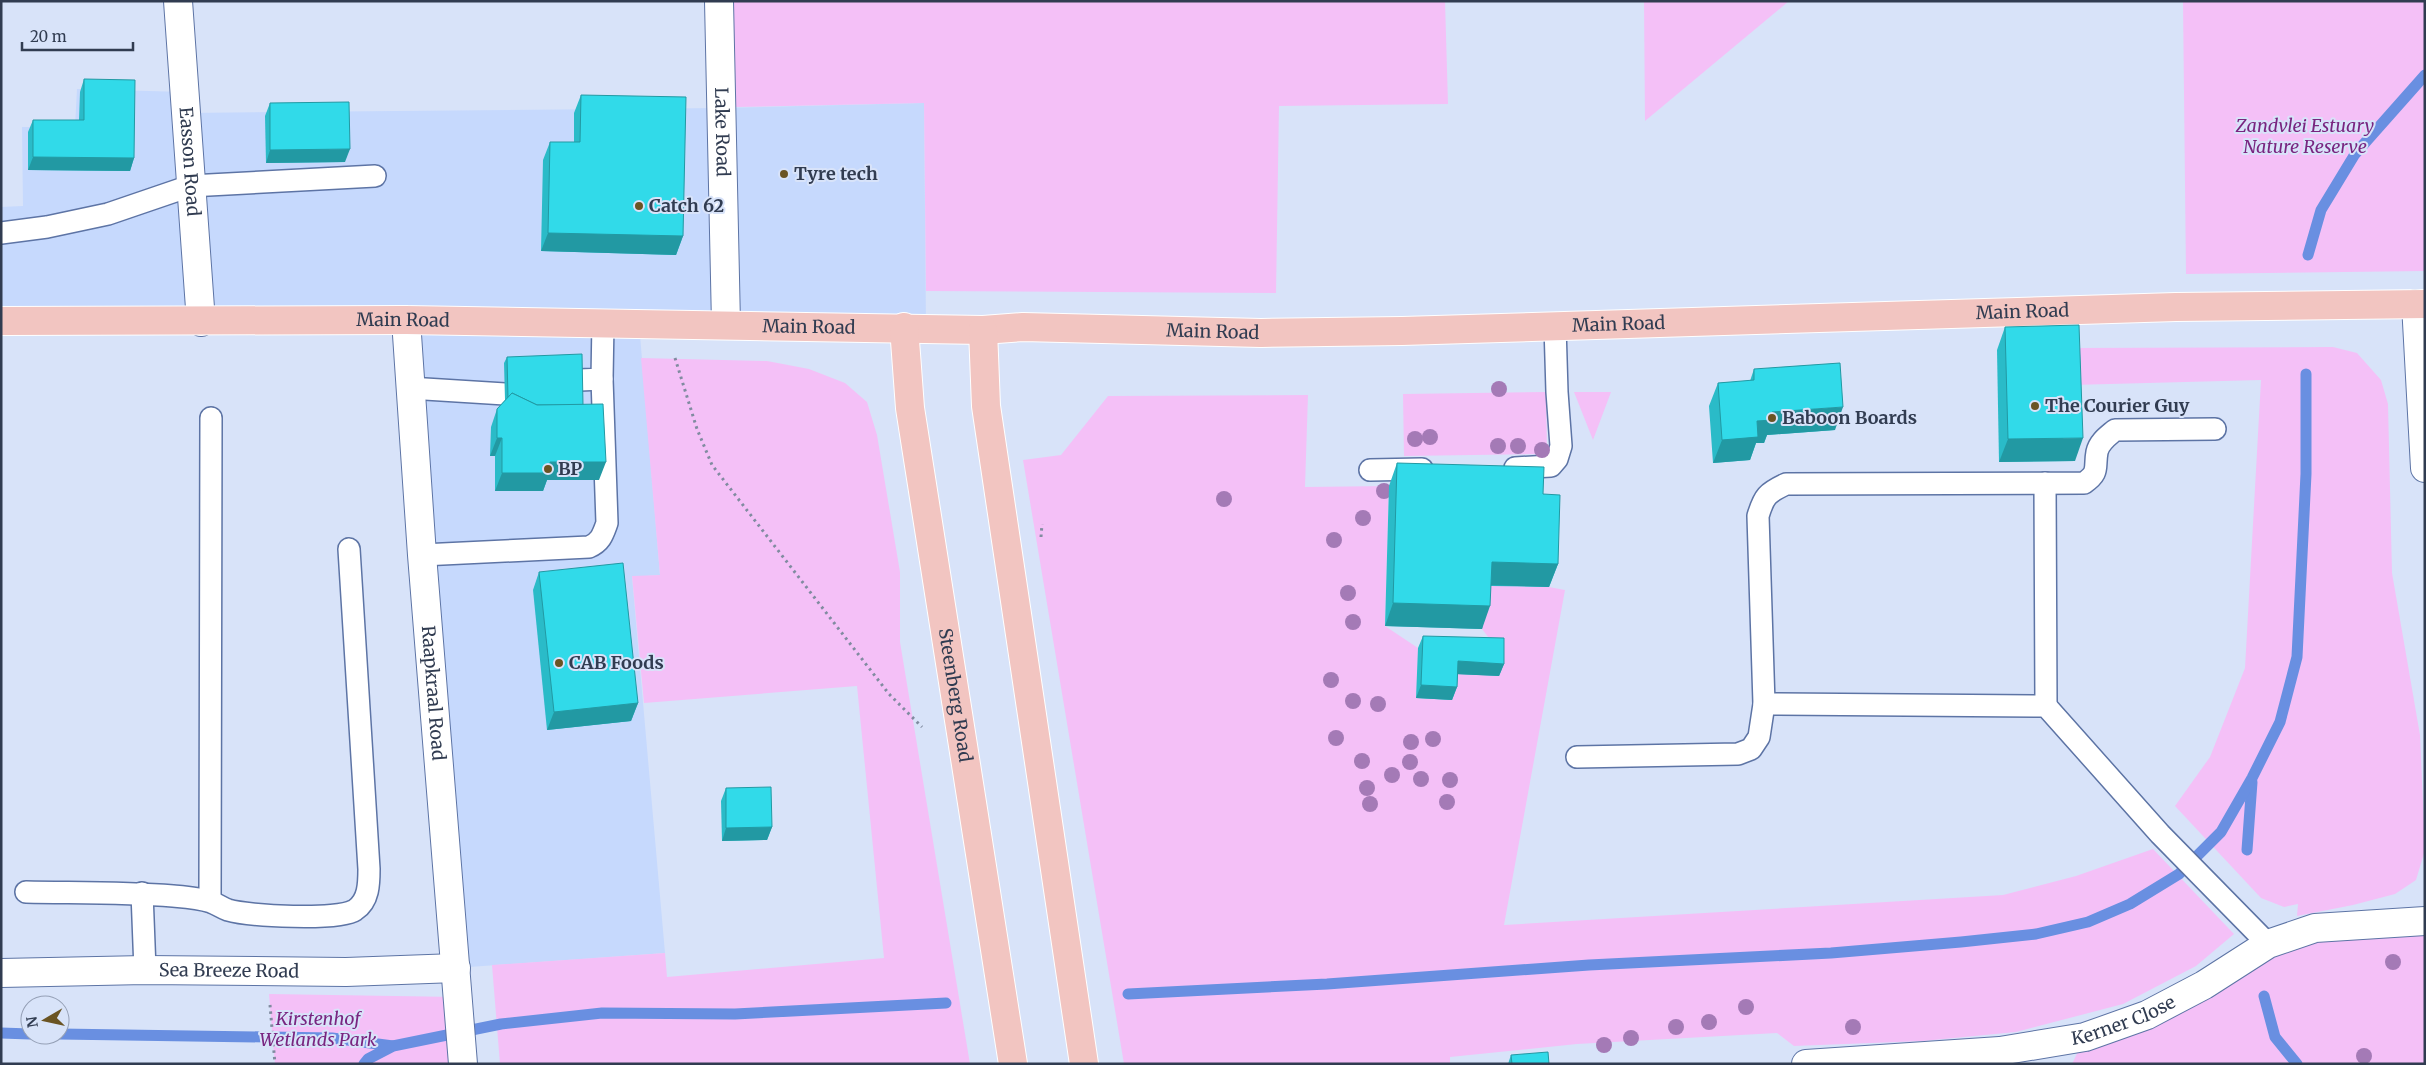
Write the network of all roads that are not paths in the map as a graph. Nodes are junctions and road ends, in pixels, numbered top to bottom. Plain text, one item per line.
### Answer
1 (178, 1) edge
2 (719, 1) edge
3 (375, 176) dead end
4 (190, 186) junction
5 (1, 232) edge
6 (2420, 304) edge
7 (406, 320) junction
8 (1, 321) edge
9 (200, 322) junction
10 (603, 322) junction
11 (726, 324) junction
12 (1555, 326) junction
13 (904, 328) junction
14 (983, 330) junction
15 (602, 379) junction
16 (580, 380) edge
17 (409, 388) junction
18 (506, 394) edge
19 (211, 418) dead end
20 (2215, 429) dead end
21 (1495, 468) edge
22 (2425, 468) edge
23 (1447, 469) edge
24 (1370, 470) dead end
25 (2045, 483) junction
26 (349, 549) dead end
27 (422, 555) junction
28 (1764, 704) junction
29 (2046, 706) junction
30 (1577, 757) dead end
31 (26, 892) dead end
32 (142, 893) junction
33 (210, 901) junction
34 (2425, 921) edge
35 (2268, 944) junction
36 (456, 968) junction
37 (144, 970) junction
38 (1, 973) edge
39 (463, 1062) edge
40 (1084, 1062) edge
41 (1013, 1064) edge
42 (1806, 1064) edge

1 - 4 street, Easson Road
2 - 11 street, Lake Road
3 - 4 lane
4 - 5 lane
4 - 9 street, Easson Road
6 - 12 main road, Main Road
6 - 22 street
7 - 9 main road, Main Road
7 - 10 main road, Main Road
7 - 17 street, Raapkraal Road
8 - 9 main road, Main Road
10 - 11 main road, Main Road
10 - 15 lane
11 - 13 main road, Main Road
12 - 14 main road, Main Road
12 - 21 lane
13 - 14 main road, Main Road
13 - 41 main road, Steenberg Road
14 - 40 main road
15 - 16 lane
15 - 27 lane
17 - 18 lane
17 - 27 street, Raapkraal Road
19 - 33 lane
20 - 25 lane
23 - 24 lane
25 - 28 lane
25 - 29 lane
26 - 33 lane
27 - 36 street, Raapkraal Road
28 - 29 lane
28 - 30 lane
29 - 35 lane
31 - 32 lane
32 - 33 lane
32 - 37 lane
34 - 35 street, Kerner Close
35 - 42 street, Kerner Close
36 - 37 street, Sea Breeze Road
36 - 39 street, Raapkraal Road
37 - 38 street, Sea Breeze Road

